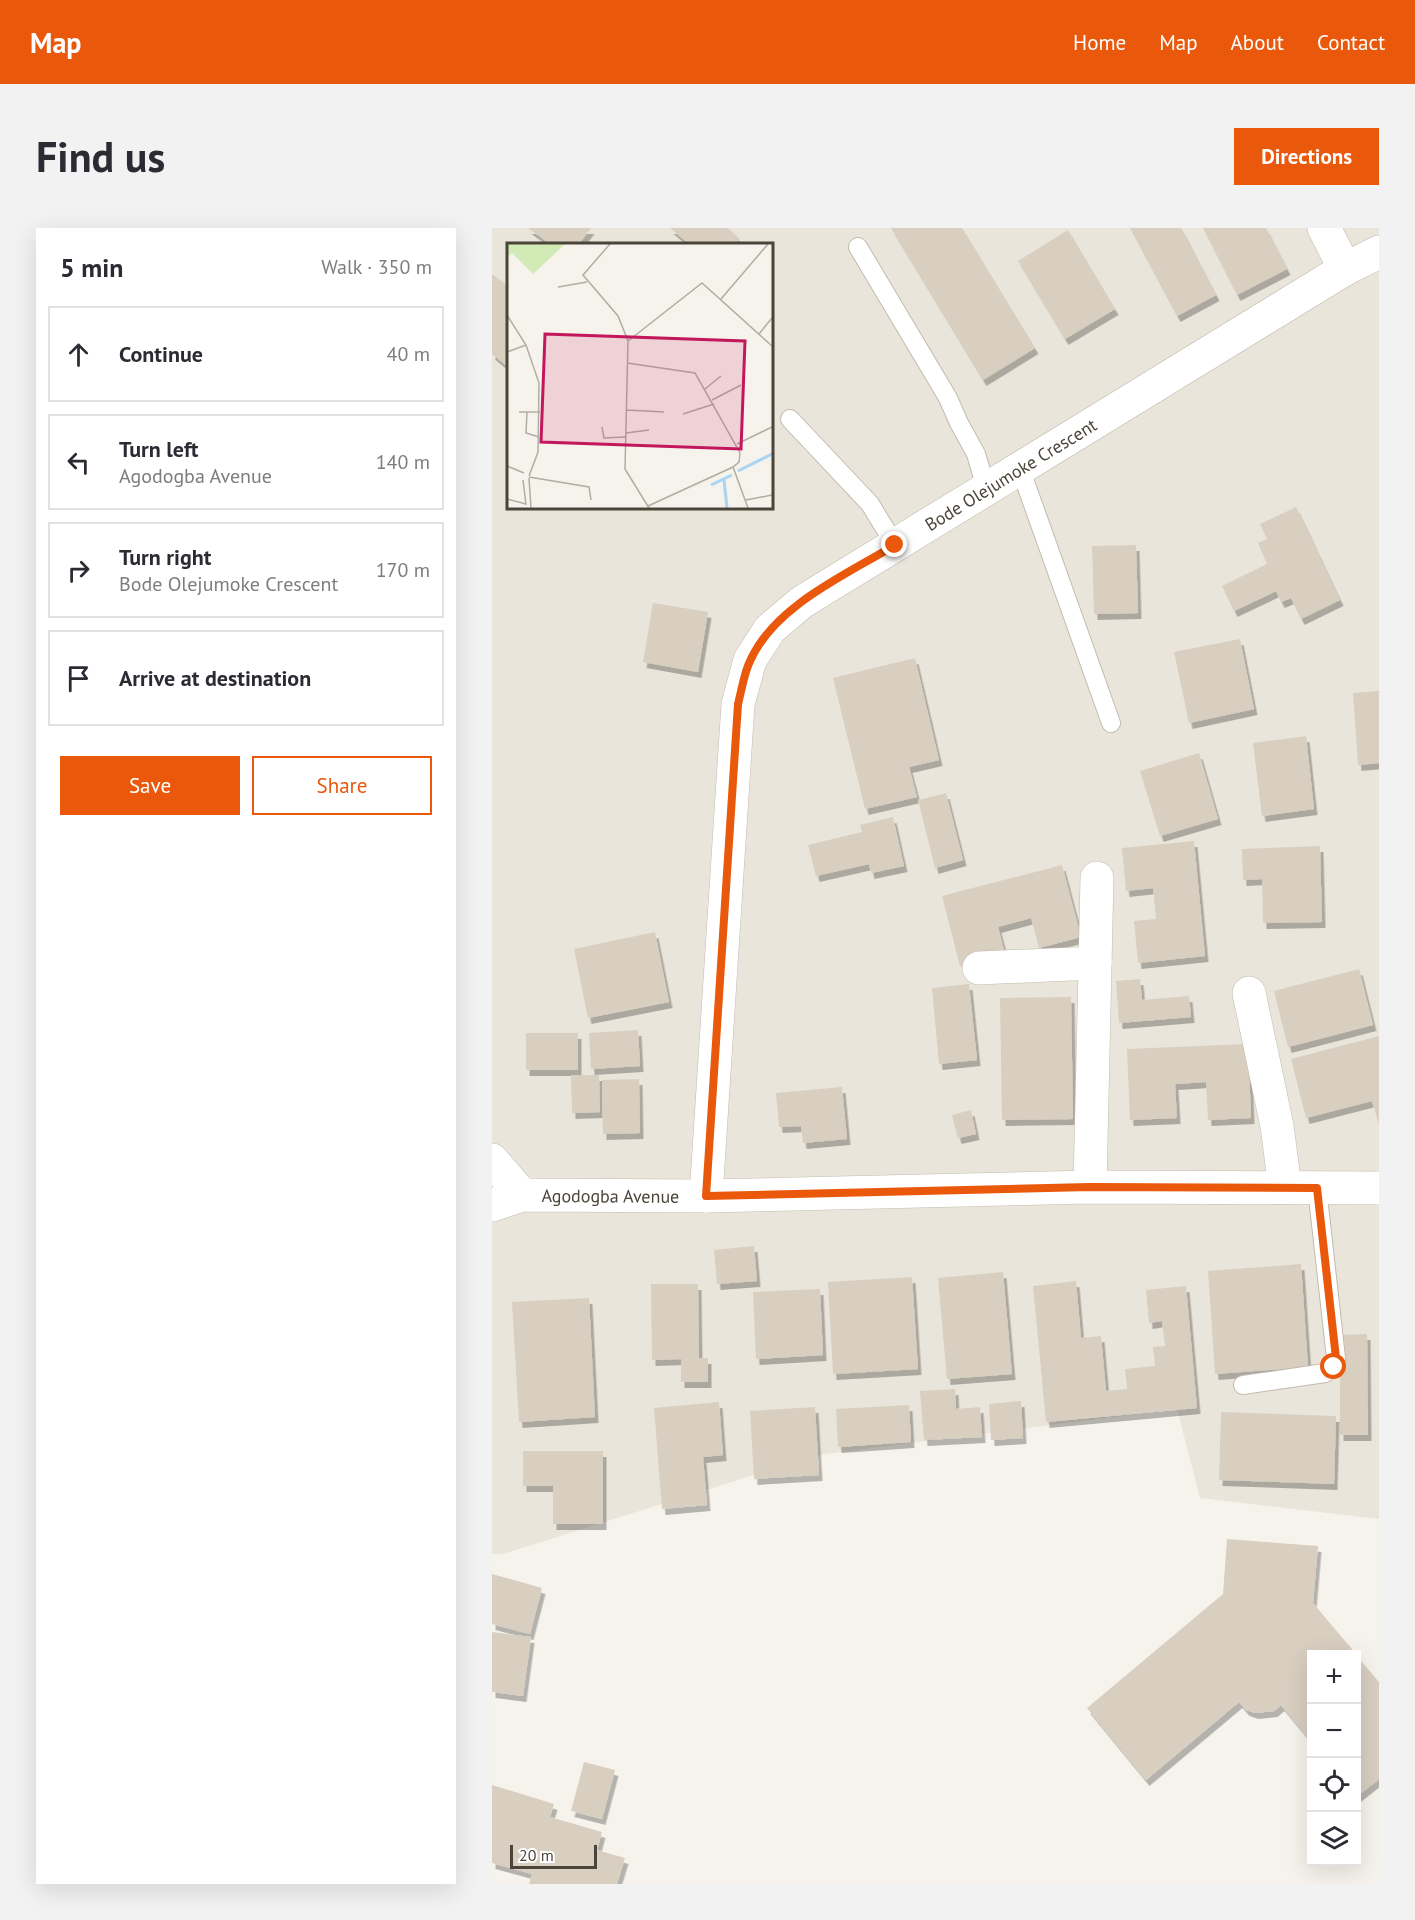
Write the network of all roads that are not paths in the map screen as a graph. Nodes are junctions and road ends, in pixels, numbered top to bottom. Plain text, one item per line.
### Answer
1 (1324, 228) edge
2 (858, 247) dead end
3 (1379, 252) edge
4 (1346, 269) junction
5 (790, 419) dead end
6 (1020, 468) junction
7 (986, 488) junction
8 (895, 545) junction
9 (1112, 723) dead end
10 (1096, 878) dead end
11 (1095, 963) junction
12 (979, 968) dead end
13 (1249, 993) dead end
14 (492, 1161) edge
15 (1090, 1187) junction
16 (1285, 1187) junction
17 (1317, 1188) junction
18 (1379, 1188) edge
19 (522, 1195) junction
20 (706, 1196) junction
21 (492, 1205) edge
22 (1243, 1385) dead end

1 - 4 street
2 - 7 lane
3 - 4 street, Bode Olejumoke Crescent
4 - 6 street, Bode Olejumoke Crescent
5 - 8 lane
6 - 7 street, Bode Olejumoke Crescent
6 - 9 lane
7 - 8 street, Bode Olejumoke Crescent
8 - 20 street, Bode Olejumoke Crescent
10 - 11 street
11 - 12 street
11 - 15 street
13 - 16 street
14 - 19 street
15 - 16 street, Agodogba Avenue
15 - 20 street, Agodogba Avenue
16 - 17 street, Agodogba Avenue
17 - 18 street, Agodogba Avenue
17 - 22 lane
19 - 20 street, Agodogba Avenue
19 - 21 street, Agodogba Avenue

